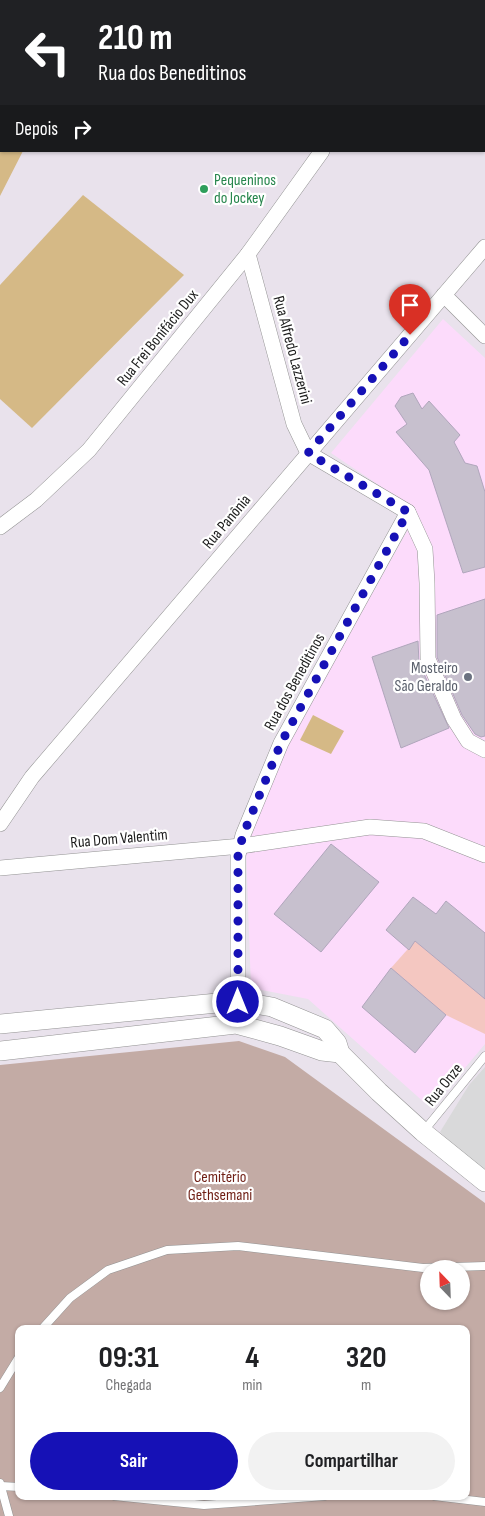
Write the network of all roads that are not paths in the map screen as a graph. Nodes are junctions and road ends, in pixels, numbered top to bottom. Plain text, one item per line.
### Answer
1 (321, 152) edge
2 (485, 247) edge
3 (248, 254) junction
4 (444, 295) junction
5 (485, 336) edge
6 (308, 453) junction
7 (408, 512) junction
8 (0, 528) edge
9 (485, 750) edge
10 (0, 824) edge
11 (241, 846) junction
12 (485, 855) edge
13 (0, 868) edge
14 (238, 1002) junction
15 (0, 1024) edge
16 (236, 1024) junction
17 (0, 1051) edge
18 (340, 1053) junction
19 (485, 1056) edge
20 (423, 1132) junction
21 (485, 1182) edge
22 (485, 1266) edge
23 (46, 1325) edge
24 (15, 1364) edge
25 (0, 1388) edge
26 (0, 1484) edge
27 (15, 1486) edge
28 (154, 1500) edge
29 (271, 1500) edge
30 (468, 1500) edge
31 (485, 1502) edge
32 (9, 1516) edge

1 - 3 street, Rua Frei Bonifácio Dux
2 - 4 street, Rua Panônia
3 - 6 street, Rua Alfredo Lazzerini
3 - 8 street, Rua Frei Bonifácio Dux
4 - 5 street
4 - 6 street, Rua Panônia
6 - 7 street
6 - 10 street, Rua Panônia
7 - 9 street
7 - 11 street, Rua dos Beneditinos
11 - 12 street, Rua Dom Valentim
11 - 13 street, Rua Dom Valentim
11 - 14 street, Rua dos Beneditinos
14 - 15 street
14 - 16 street, Rua dos Beneditinos
14 - 18 street
16 - 17 street
16 - 18 street
18 - 20 street
19 - 20 lane, Rua Onze
20 - 21 street
22 - 23 lane
24 - 25 lane
26 - 27 lane
26 - 32 lane
28 - 29 lane
30 - 31 lane

